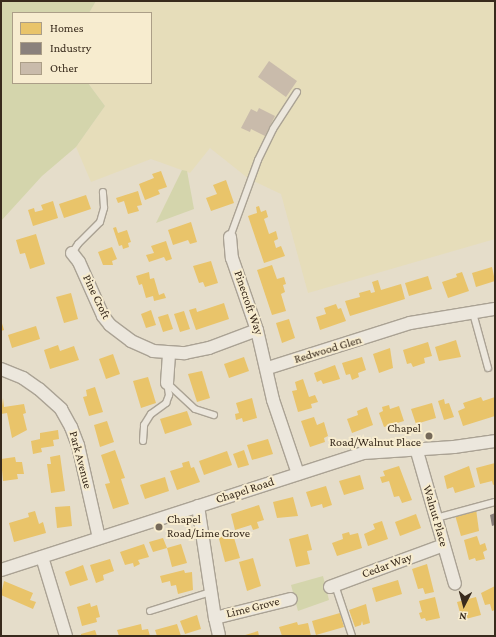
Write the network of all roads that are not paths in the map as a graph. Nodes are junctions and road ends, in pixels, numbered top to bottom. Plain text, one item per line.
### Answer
1 (297, 92) dead end
2 (103, 192) dead end
3 (230, 237) joint
4 (72, 253) joint
5 (495, 309) edge
6 (473, 313) junction
7 (257, 330) junction
8 (170, 354) junction
9 (268, 368) junction
10 (488, 368) dead end
11 (1, 369) edge
12 (167, 383) junction
13 (214, 415) dead end
14 (143, 441) dead end
15 (495, 442) edge
16 (416, 448) junction
17 (298, 474) junction
18 (495, 502) edge
19 (198, 506) junction
20 (436, 518) junction
21 (99, 538) junction
22 (444, 545) junction
23 (42, 557) junction
24 (1, 570) edge
25 (456, 584) dead end
26 (333, 586) joint
27 (211, 592) junction
28 (290, 599) dead end
29 (150, 611) dead end
30 (215, 618) junction
31 (219, 635) edge
32 (66, 636) edge
33 (352, 636) edge

1 - 3 lane
2 - 4 lane
3 - 7 street, Pinecroft Way
4 - 8 street, Pine Croft
5 - 6 street, Redwood Glen
6 - 9 street, Redwood Glen
6 - 10 lane
7 - 8 street, Pine Croft
7 - 9 street, Pinecroft Way
8 - 12 street
9 - 17 street
11 - 21 street, Park Avenue
12 - 13 lane
12 - 14 lane
15 - 16 street, Chapel Road
16 - 17 street, Chapel Road
16 - 20 street, Walnut Place
17 - 19 street, Chapel Road
18 - 20 lane
19 - 21 street, Chapel Road
19 - 27 street, Lime Grove
20 - 22 street, Walnut Place
21 - 23 street, Chapel Road
22 - 25 street, Walnut Place
22 - 26 street, Cedar Way
23 - 24 street, Chapel Road
23 - 32 street
26 - 33 lane
27 - 29 lane
27 - 30 street, Lime Grove
28 - 30 street, Lime Grove
30 - 31 street, Lime Grove

